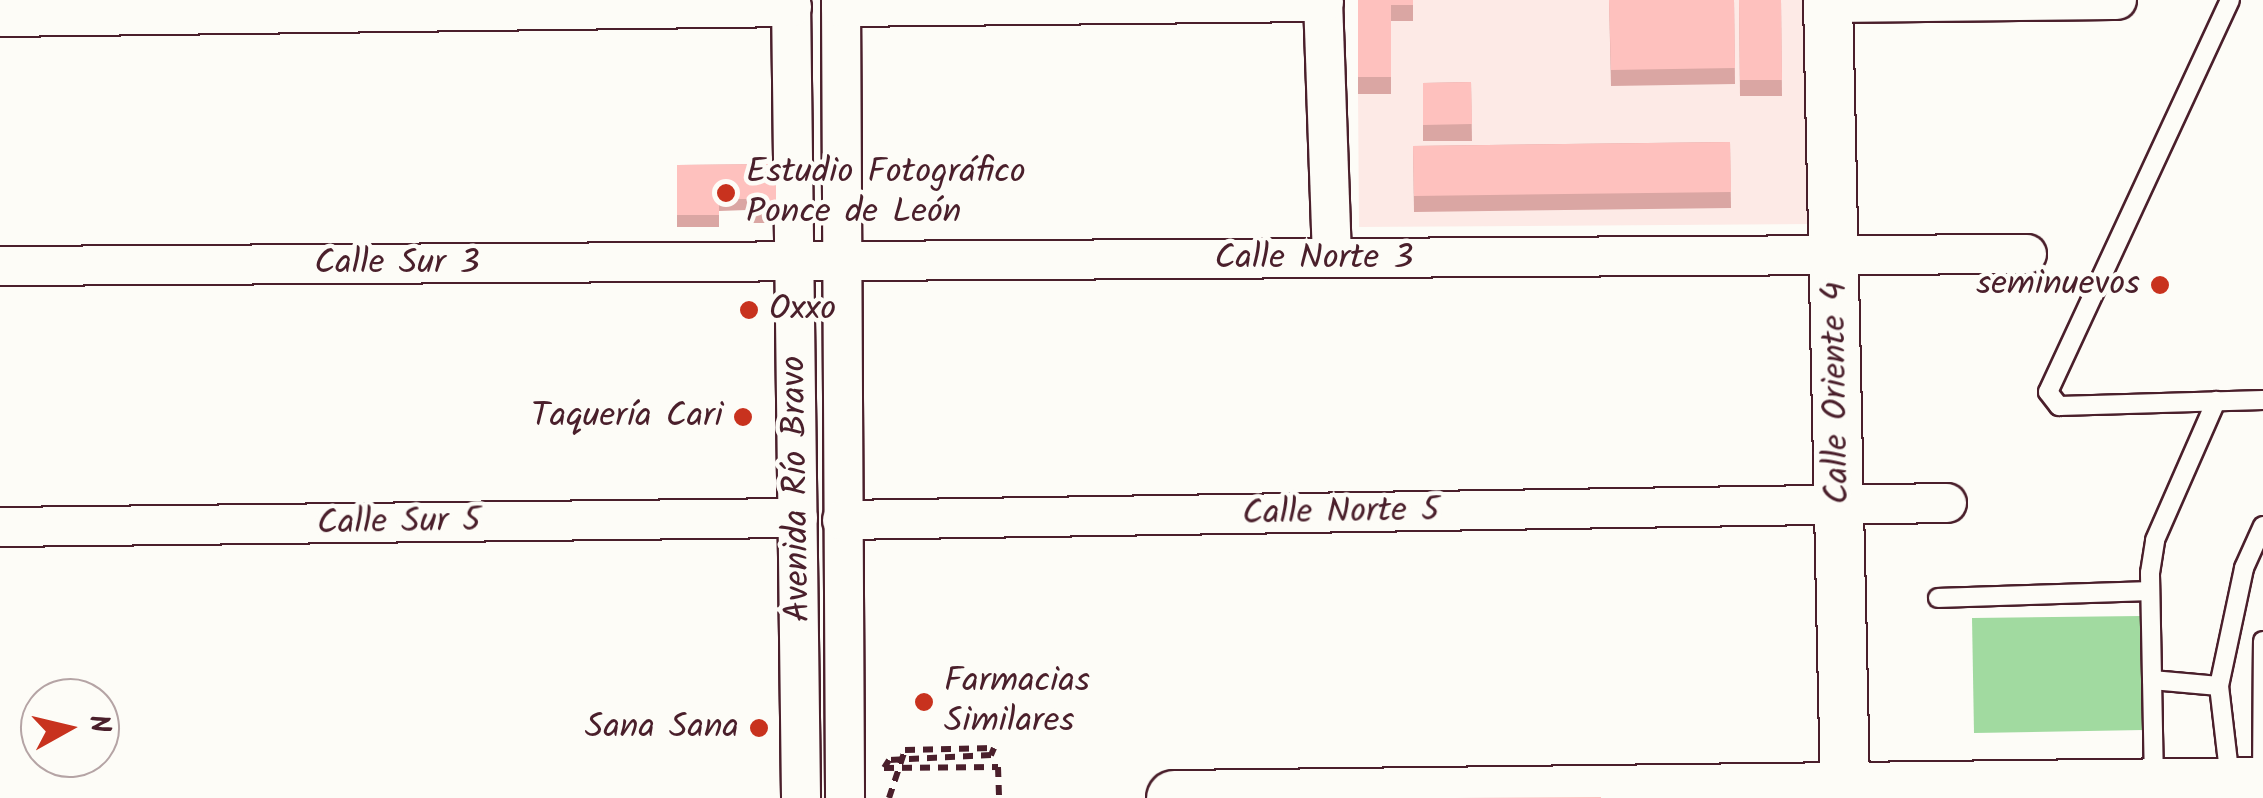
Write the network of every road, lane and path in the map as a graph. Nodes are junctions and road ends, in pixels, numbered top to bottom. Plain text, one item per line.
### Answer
1 (2117, 0) edge
2 (2230, 0) edge
3 (1324, 1) edge
4 (1828, 2) edge
5 (792, 4) edge
6 (841, 4) edge
7 (0, 17) edge
8 (2027, 254) dead end
9 (1834, 256) junction
10 (1332, 258) junction
11 (794, 262) junction
12 (842, 262) junction
13 (0, 266) edge
14 (2263, 400) edge
15 (2216, 402) junction
16 (1947, 502) dead end
17 (1840, 506) junction
18 (798, 518) junction
19 (842, 520) junction
20 (2263, 526) edge
21 (0, 527) edge
22 (2150, 591) junction
23 (1938, 598) dead end
24 (2263, 641) edge
25 (2152, 680) junction
26 (2219, 686) junction
27 (1845, 785) junction
28 (2154, 785) junction
29 (2252, 785) edge
30 (800, 798) edge
31 (846, 798) edge
32 (888, 798) edge
33 (999, 798) edge
34 (1174, 798) edge

1 - 4 street
2 - 15 lane
3 - 6 street
3 - 10 street
4 - 9 street, Calle Oriente 4
5 - 7 street
5 - 11 street, Avenida Río Bravo
6 - 12 street, Avenida Río Bravo
8 - 9 street, Calle Norte 3
9 - 10 street, Calle Norte 3
9 - 17 street, Calle Oriente 4
10 - 12 street, Calle Norte 3
11 - 12 street, Calle Norte 3
11 - 13 street, Calle Sur 3
11 - 18 street, Avenida Río Bravo
12 - 19 street, Avenida Río Bravo
14 - 15 lane
15 - 22 lane
16 - 17 street, Calle Norte 5
17 - 19 street, Calle Norte 5
17 - 27 street, Calle Oriente 4
18 - 21 street, Calle Sur 5
18 - 30 street, Avenida Río Bravo
19 - 31 street, Avenida Río Bravo
20 - 26 lane
22 - 23 lane
22 - 25 lane
24 - 29 lane
25 - 26 lane
25 - 28 lane
26 - 29 lane
27 - 28 main road
27 - 34 main road
28 - 29 main road
32 - 33 path, bridge

